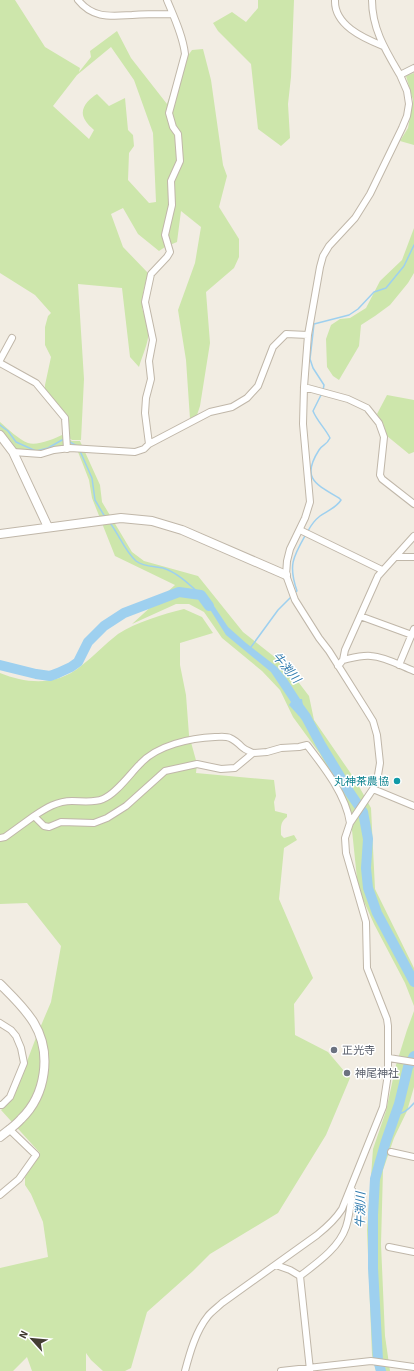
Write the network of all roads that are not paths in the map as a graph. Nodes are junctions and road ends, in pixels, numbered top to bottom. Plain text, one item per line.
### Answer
1 (78, 0) edge
2 (167, 0) edge
3 (335, 0) edge
4 (372, 0) edge
5 (172, 14) junction
6 (383, 46) junction
7 (414, 68) edge
8 (400, 76) junction
9 (308, 335) junction
10 (12, 338) dead end
11 (0, 360) edge
12 (0, 363) edge
13 (304, 387) junction
14 (0, 435) edge
15 (149, 444) junction
16 (67, 449) junction
17 (13, 452) junction
18 (414, 504) edge
19 (48, 527) junction
20 (300, 530) junction
21 (0, 534) edge
22 (414, 536) edge
23 (395, 557) junction
24 (414, 557) edge
25 (382, 570) junction
26 (286, 575) junction
27 (360, 616) junction
28 (413, 632) edge
29 (343, 660) junction
30 (399, 665) junction
31 (338, 666) junction
32 (414, 671) edge
33 (253, 753) junction
34 (373, 789) junction
35 (414, 806) edge
36 (34, 816) junction
37 (350, 823) junction
38 (0, 838) edge
39 (0, 984) edge
40 (0, 1023) edge
41 (388, 1058) junction
42 (411, 1061) edge
43 (0, 1105) edge
44 (3, 1133) edge
45 (391, 1152) dead end
46 (414, 1157) edge
47 (353, 1181) junction
48 (0, 1195) edge
49 (390, 1247) dead end
50 (414, 1252) edge
51 (276, 1265) junction
52 (300, 1276) junction
53 (414, 1366) edge
54 (310, 1369) edge
55 (185, 1371) edge
56 (281, 1371) edge

1 - 5 street
2 - 5 street
3 - 6 street
4 - 6 street
5 - 15 street
6 - 8 street
7 - 8 street
8 - 9 street
9 - 13 street
9 - 15 street
10 - 11 street
12 - 16 street
13 - 18 street
13 - 20 street
14 - 17 street
15 - 16 street
16 - 17 street
17 - 19 street
19 - 21 street
19 - 26 street
20 - 25 street
20 - 26 street
22 - 23 street
23 - 24 street
23 - 25 street
25 - 27 street
26 - 31 street
27 - 28 street
27 - 29 street
28 - 30 street
29 - 30 street
29 - 31 street
30 - 32 street
31 - 34 street
33 - 36 street
33 - 36 street
33 - 37 street
34 - 35 street
34 - 37 street
36 - 38 street
37 - 41 street
39 - 44 street
40 - 43 street
41 - 42 street
41 - 47 street
44 - 48 street
45 - 46 street
47 - 51 street
47 - 52 street
49 - 50 street
51 - 52 street
51 - 55 street
52 - 54 street
53 - 54 street
54 - 56 street

